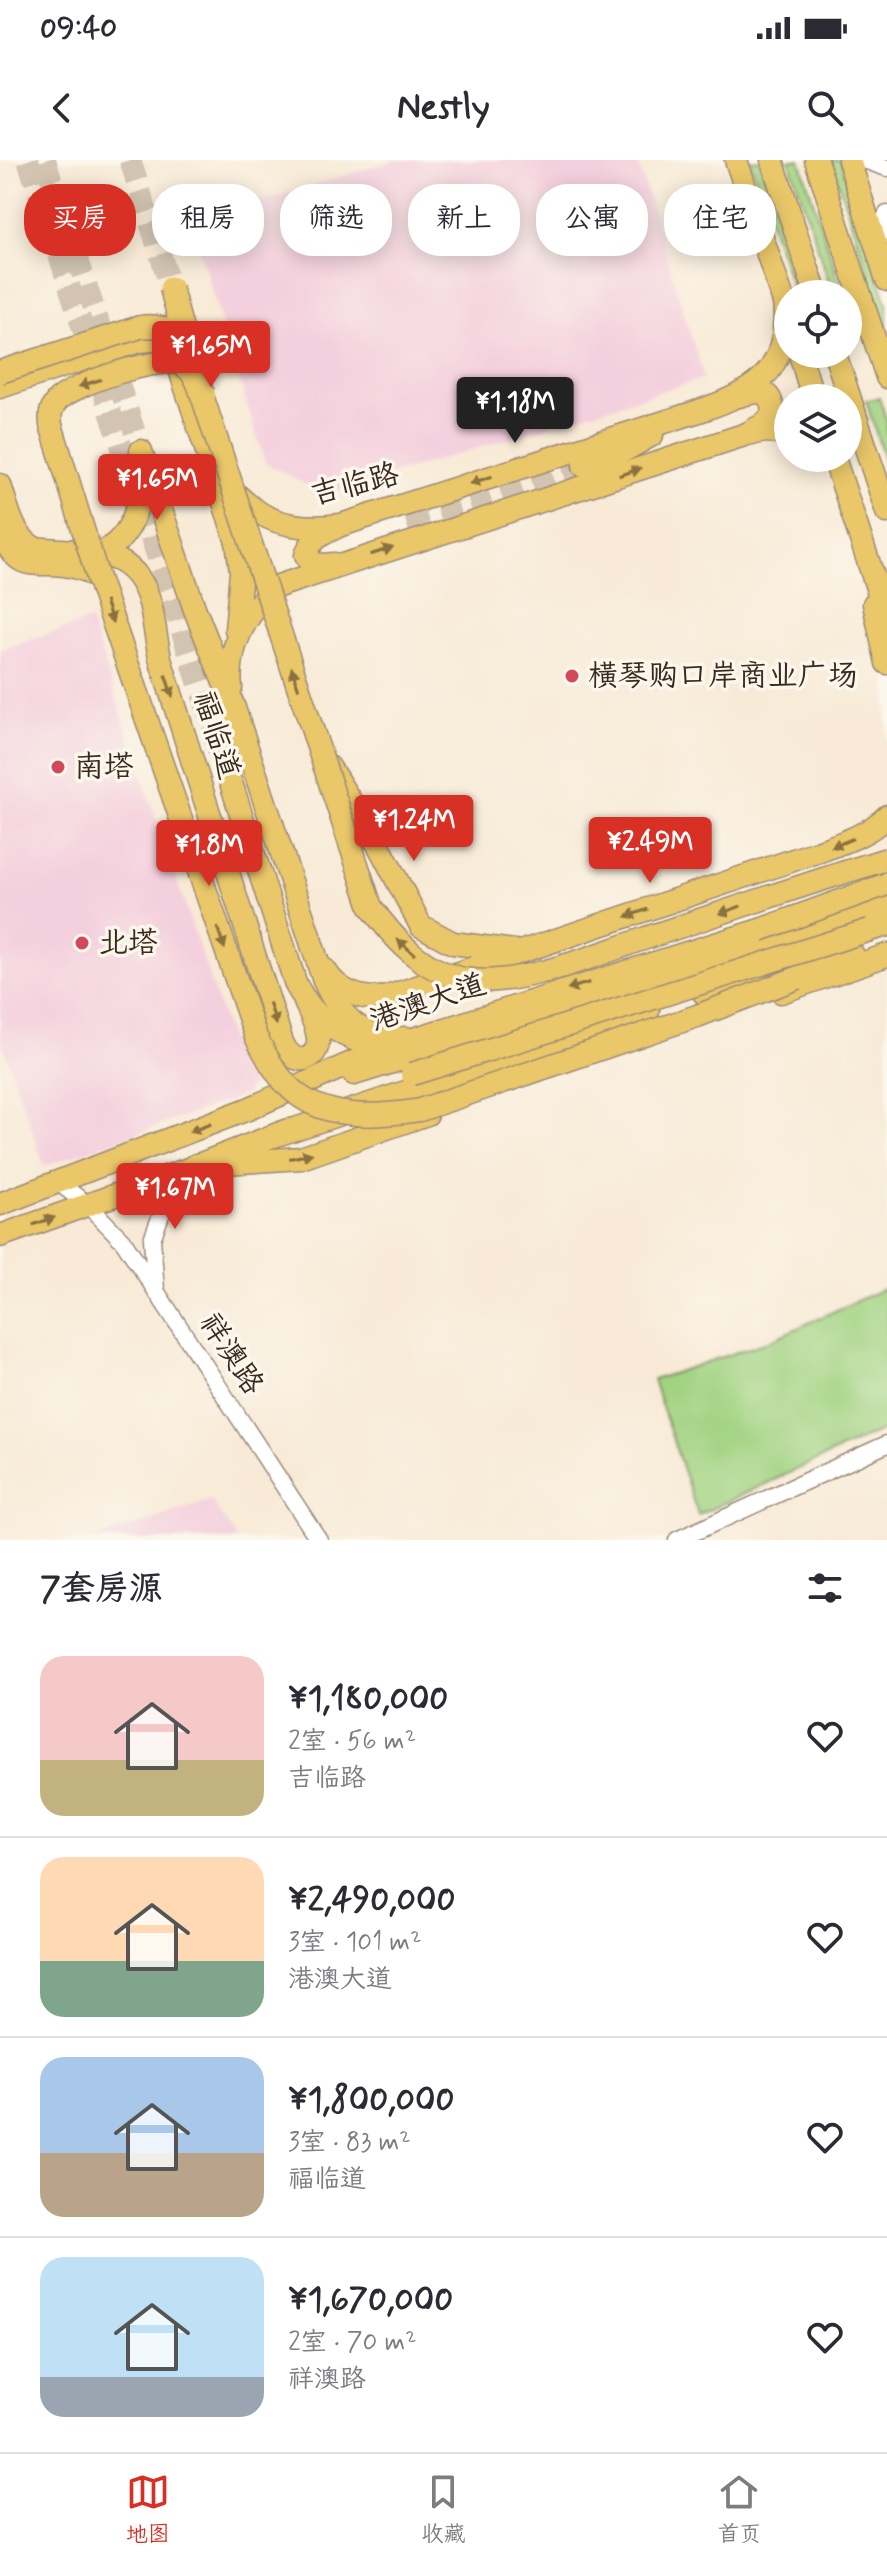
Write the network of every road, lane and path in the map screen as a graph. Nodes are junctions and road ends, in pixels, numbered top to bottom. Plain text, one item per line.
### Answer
1 (736, 160) edge
2 (772, 160) edge
3 (816, 160) edge
4 (849, 160) edge
5 (864, 160) edge
6 (887, 168) edge
7 (887, 214) edge
8 (878, 252) junction
9 (777, 280) edge
10 (811, 280) edge
11 (887, 280) edge
12 (171, 288) tunnel mouth
13 (189, 356) junction
14 (774, 361) edge
15 (840, 368) edge
16 (0, 372) edge
17 (887, 377) edge
18 (0, 387) edge
19 (204, 395) junction
20 (736, 397) junction
21 (699, 411) junction
22 (774, 432) edge
23 (747, 434) junction
24 (584, 466) tunnel mouth
25 (213, 468) junction
26 (833, 472) edge
27 (839, 472) edge
28 (0, 485) edge
29 (846, 493) junction
30 (887, 512) edge
31 (341, 525) junction
32 (0, 527) edge
33 (859, 532) junction
34 (100, 554) junction
35 (344, 563) junction
36 (98, 578) junction
37 (887, 618) edge
38 (234, 647) junction
39 (887, 663) edge
40 (233, 705) junction
41 (216, 736) tunnel mouth
42 (319, 752) junction
43 (887, 816) edge
44 (887, 859) edge
45 (791, 861) junction
46 (887, 884) edge
47 (887, 894) edge
48 (887, 907) edge
49 (878, 928) edge
50 (760, 930) junction
51 (312, 944) junction
52 (887, 949) edge
53 (524, 952) junction
54 (887, 955) edge
55 (802, 971) junction
56 (305, 1002) junction
57 (427, 1034) junction
58 (385, 1048) junction
59 (248, 1109) junction
60 (274, 1136) junction
61 (192, 1167) junction
62 (59, 1183) junction
63 (0, 1204) edge
64 (89, 1206) junction
65 (0, 1236) edge
66 (156, 1291) junction
67 (887, 1444) edge
68 (319, 1540) edge
69 (677, 1540) edge

1 - 9 main road, 吉临路
2 - 10 main road
3 - 17 main road
4 - 8 main road
5 - 6 street
7 - 8 street
8 - 11 main road
12 - 13 main road, bridge
13 - 16 main road, bridge
13 - 19 main road, bridge
14 - 20 main road, 吉临路
15 - 30 main road
18 - 25 main road, 福临道
19 -> 36 main road, bridge
42 -> 19 main road, bridge
20 - 21 main road, 吉临路
20 - 23 main road
21 - 24 main road
21 -> 31 main road, 吉临路
22 - 23 main road
35 -> 23 main road
25 - 31 main road, 吉临路
25 - 38 main road, 福临道
26 - 29 main road
27 - 29 main road
28 - 34 main road, 福临道
29 - 33 main road
31 - 35 main road
32 - 36 main road
33 - 37 main road
33 - 39 main road
34 - 40 main road, 福临道
34 -> 56 main road, 福临道
35 - 38 main road
36 -> 55 main road, bridge
38 - 40 main road
40 - 51 main road, 福临道
41 - 56 main road, 福临道
44 -> 42 main road, bridge
42 - 53 main road
43 -> 45 main road
45 -> 53 main road
45 - 55 main road
46 - 50 main road, bridge
47 - 50 main road, 港澳大道, bridge
48 - 59 main road
49 - 60 main road, 港澳大道, bridge
50 -> 57 main road, 港澳大道
51 - 53 main road
51 - 57 main road, 福临道
52 - 55 main road
61 -> 54 main road
55 - 60 main road
56 - 58 main road, 福临道
57 - 58 main road, 港澳大道
58 - 59 main road, 港澳大道
59 -> 62 main road, 港澳大道
60 - 61 main road, 港澳大道
61 - 64 main road, 港澳大道
61 - 66 street
62 - 63 main road, 港澳大道
62 - 64 street, 祥澳路
65 -> 64 main road, 港澳大道
64 - 66 street, 祥澳路
66 - 68 street, 祥澳路
67 - 69 street

